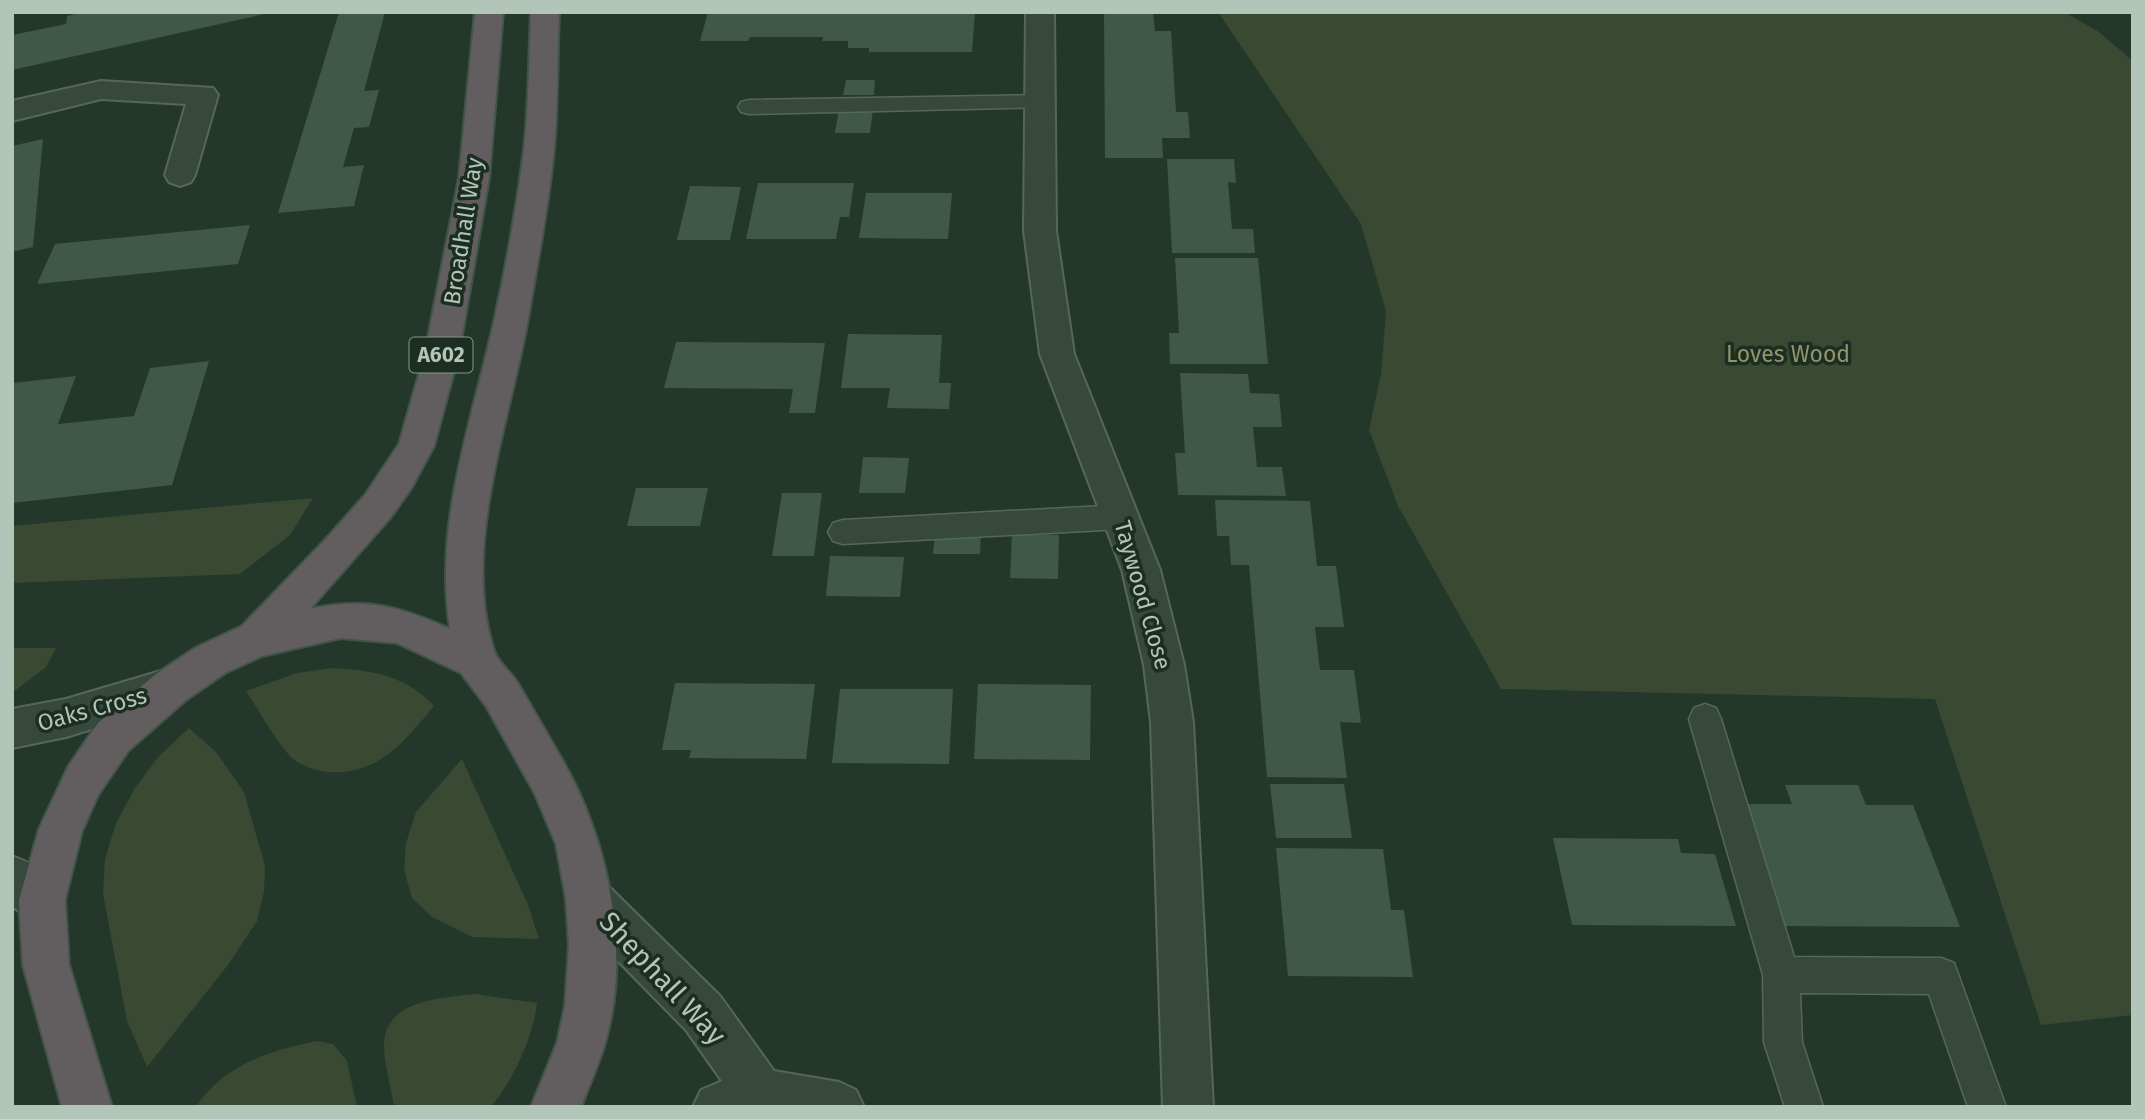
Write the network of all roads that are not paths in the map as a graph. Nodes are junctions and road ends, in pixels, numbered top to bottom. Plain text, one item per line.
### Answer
1 (489, 12) edge
2 (545, 12) edge
3 (1040, 12) edge
4 (1041, 102) junction
5 (749, 107) dead end
6 (12, 111) edge
7 (180, 175) dead end
8 (1122, 517) junction
9 (843, 532) dead end
10 (256, 639) junction
11 (475, 660) junction
12 (171, 687) junction
13 (1705, 719) dead end
14 (12, 729) edge
15 (27, 889) edge
16 (589, 899) junction
17 (1781, 975) junction
18 (739, 1100) edge
19 (87, 1107) edge
20 (556, 1107) edge
21 (839, 1107) edge
22 (1188, 1107) edge
23 (1804, 1107) edge
24 (1987, 1107) edge

1 - 10 highway, Broadhall Way / A602
2 - 11 highway, A602
3 - 4 street, Taywood Close
4 - 5 lane
4 - 8 street, Taywood Close
6 - 7 street
8 - 9 lane
8 - 22 street, Taywood Close
10 - 11 highway
10 - 12 highway
11 - 16 highway
12 - 14 street, Oaks Cross
12 - 15 highway
13 - 17 lane
15 - 19 highway
16 - 18 street, Shephall Way
16 - 20 highway
17 - 23 lane
17 - 24 lane
18 - 21 street, Shephall Way

